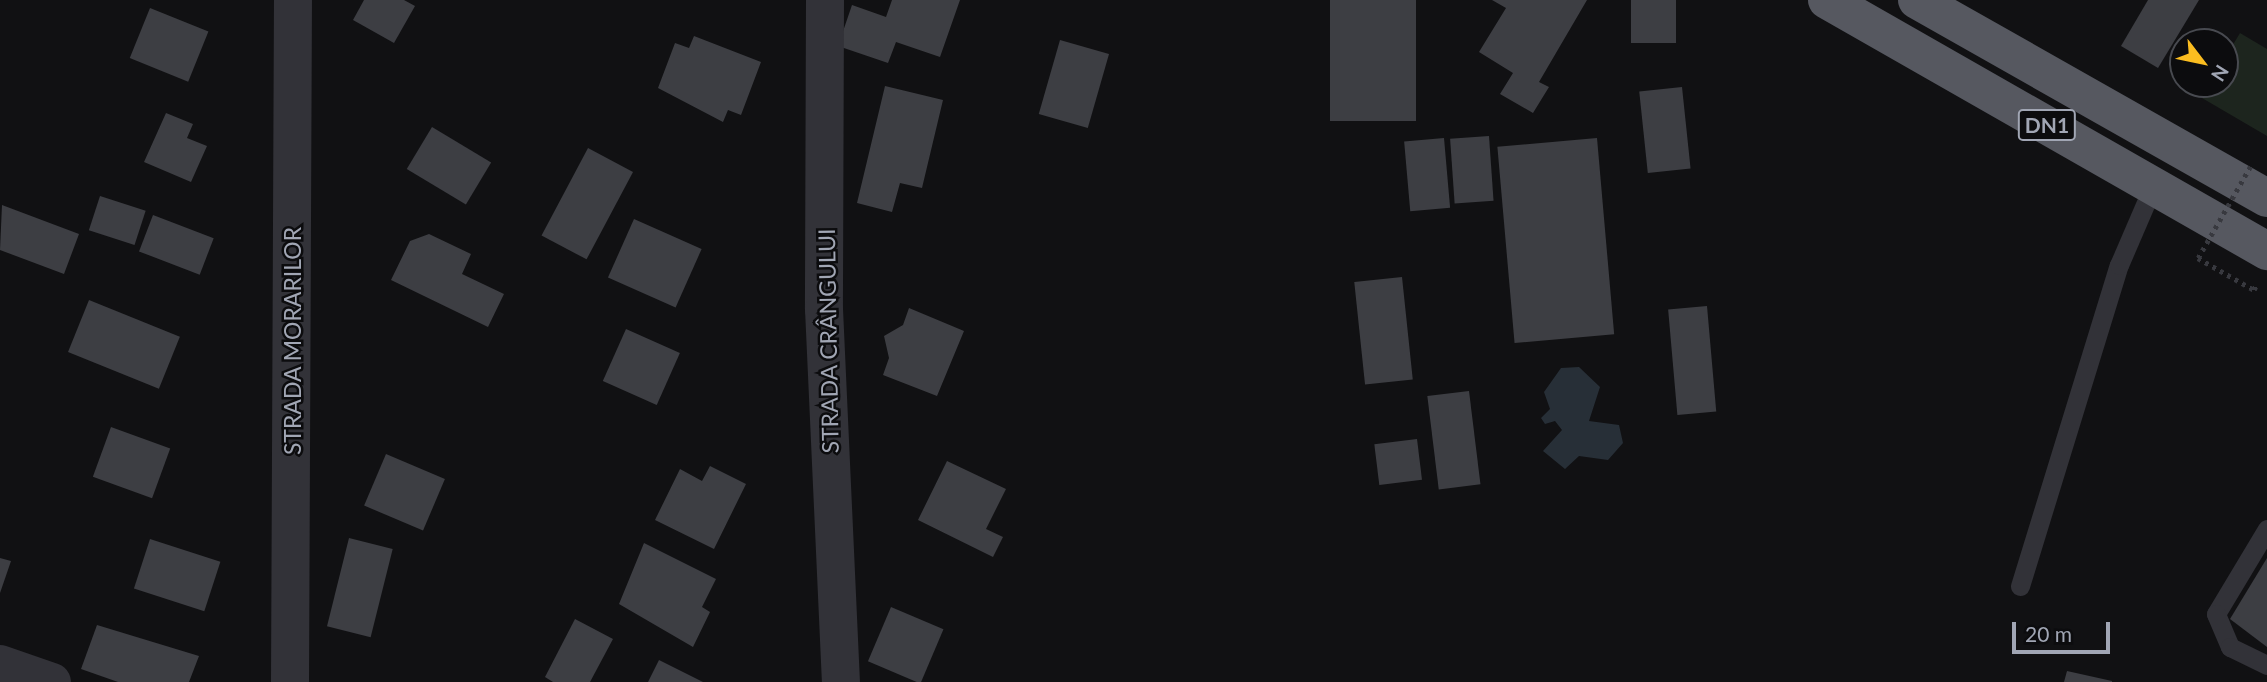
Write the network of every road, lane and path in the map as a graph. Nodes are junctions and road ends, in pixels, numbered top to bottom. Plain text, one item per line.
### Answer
1 (293, 0) edge
2 (825, 0) edge
3 (1826, 0) edge
4 (1917, 0) edge
5 (2259, 181) edge
6 (2153, 186) junction
7 (2267, 251) edge
8 (2253, 290) dead end
9 (2267, 529) edge
10 (2020, 586) dead end
11 (0, 664) edge
12 (2267, 665) edge
13 (52, 682) edge
14 (290, 682) edge
15 (841, 682) edge

1 - 14 street, STRADA MORARILOR
2 - 15 street, STRADA CRÂNGULUI
3 - 6 highway, DN1
4 - 5 highway, DN1
5 - 8 path, bridge
6 - 7 highway, DN1
6 - 10 lane
9 - 12 lane
11 - 13 street

